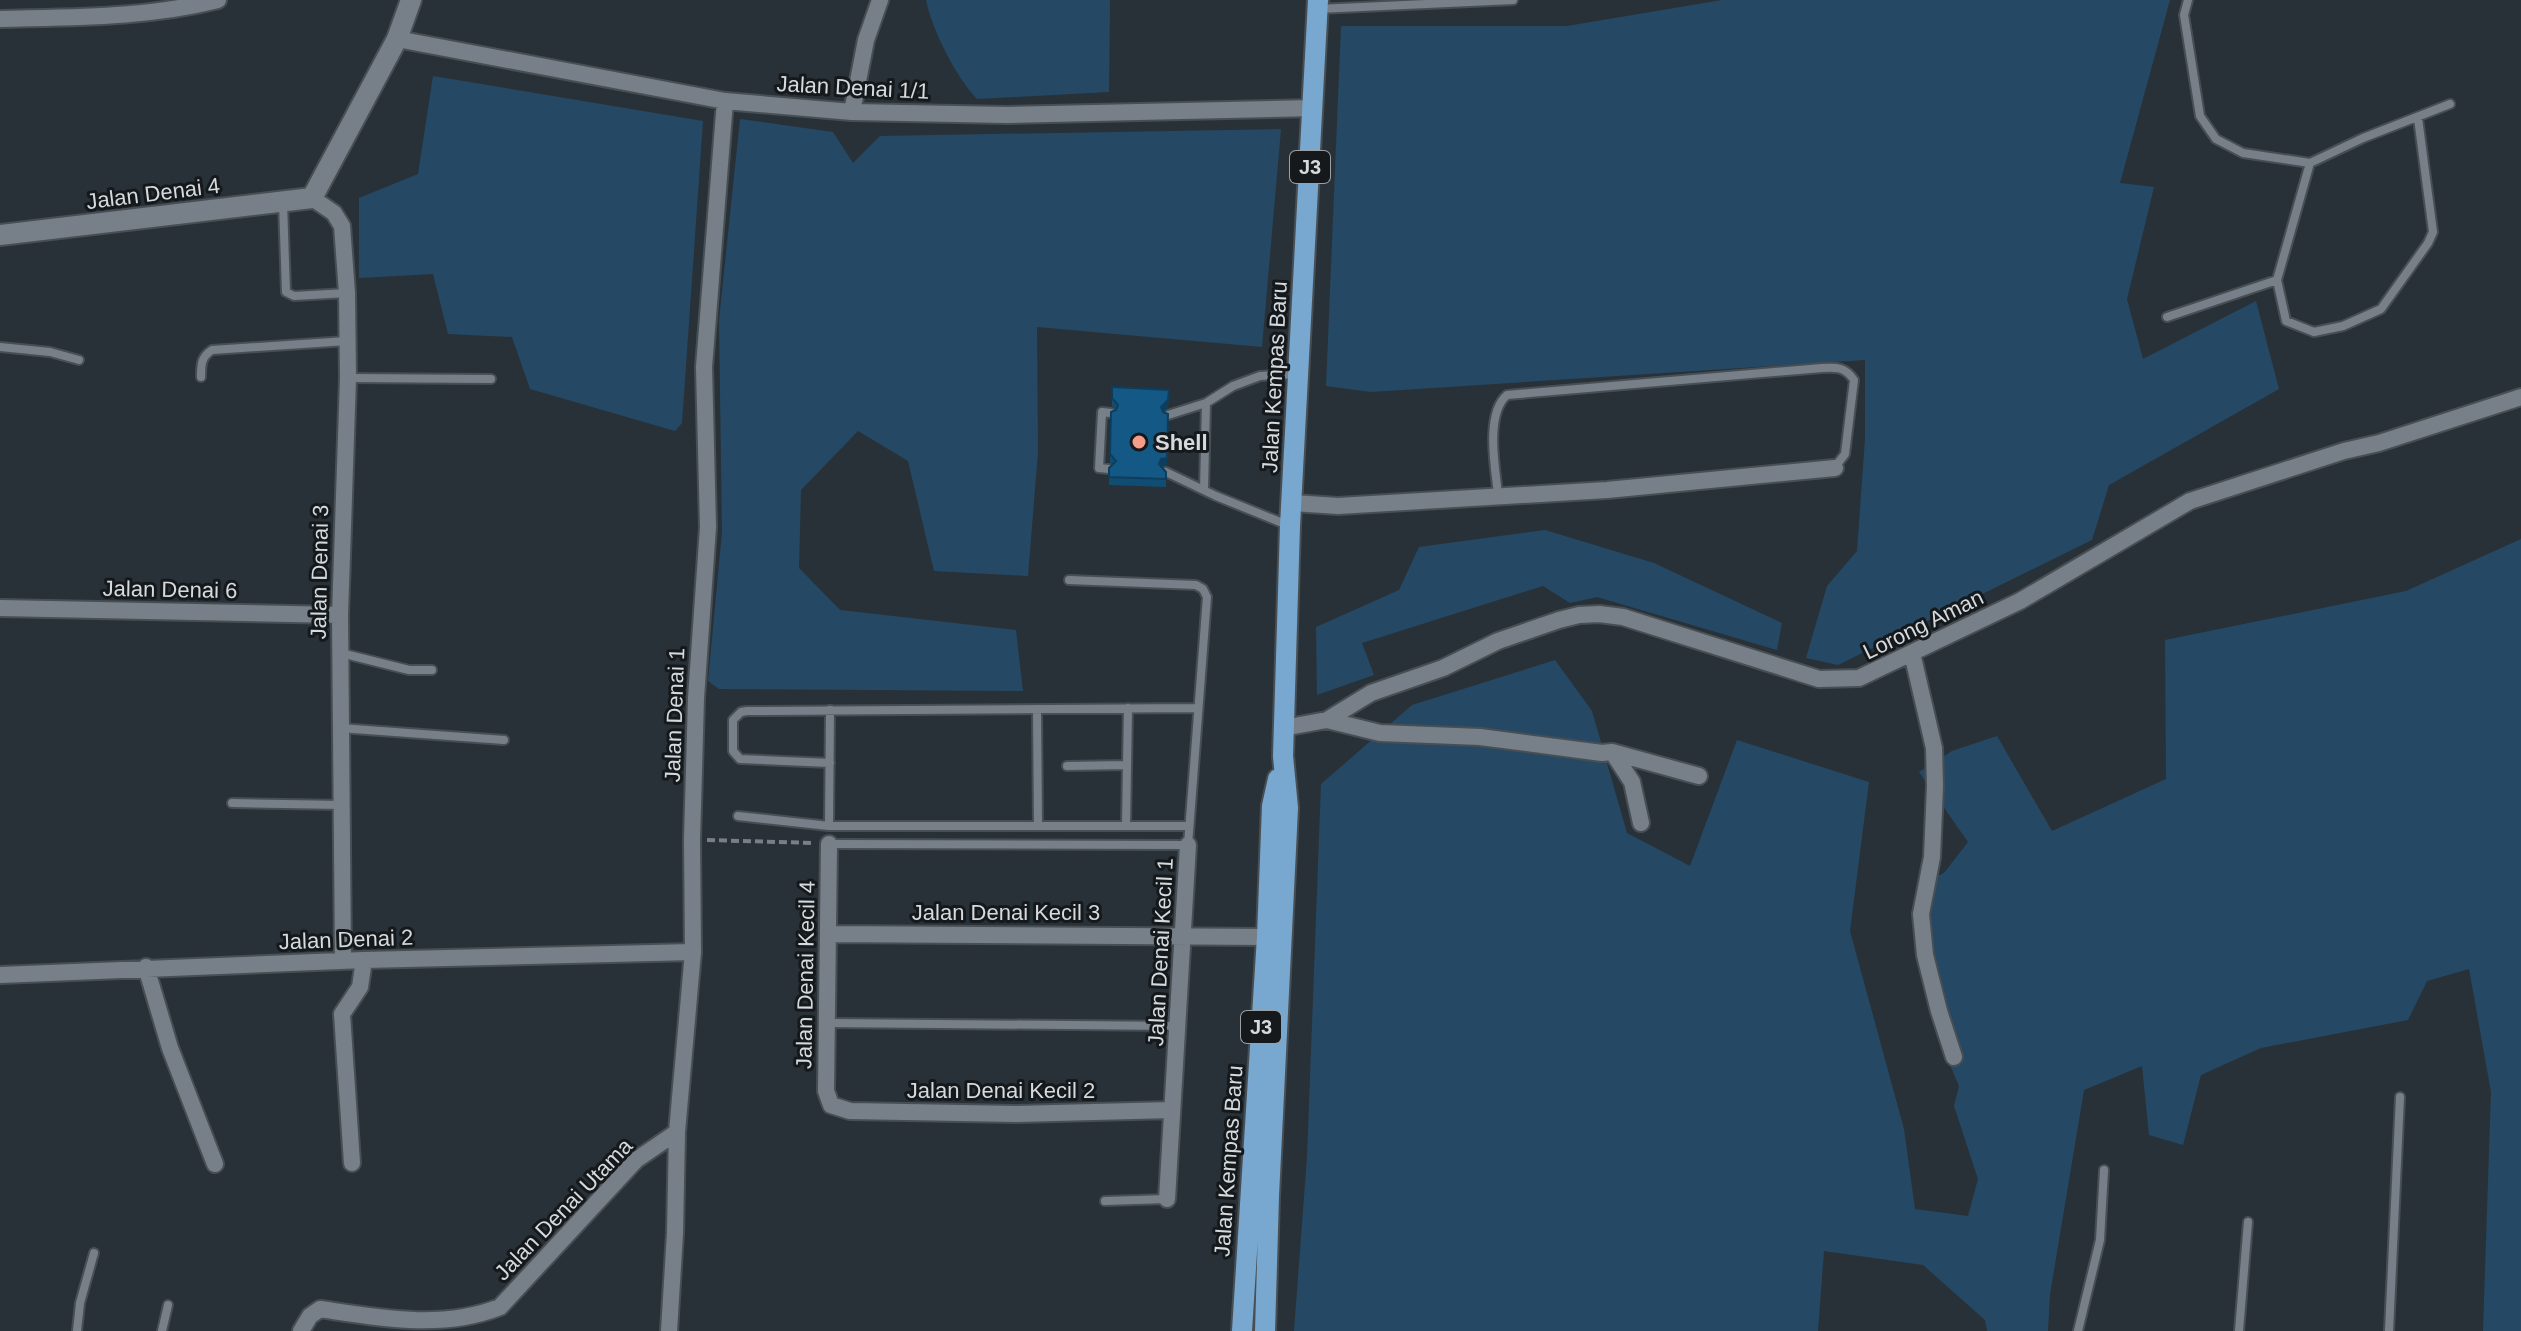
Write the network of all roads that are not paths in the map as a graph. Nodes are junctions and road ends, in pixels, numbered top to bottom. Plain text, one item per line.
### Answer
1 (218, 0) edge
2 (411, 0) edge
3 (880, 0) edge
4 (1513, 0) edge
5 (2188, 0) edge
6 (1318, 5) edge
7 (104, 8) edge
8 (0, 19) edge
9 (397, 39) junction
10 (725, 101) junction
11 (2450, 104) dead end
12 (1314, 108) junction
13 (852, 112) junction
14 (2418, 118) junction
15 (2310, 163) junction
16 (312, 198) junction
17 (283, 202) junction
18 (0, 235) edge
19 (2277, 280) junction
20 (347, 293) junction
21 (2167, 317) dead end
22 (348, 341) junction
23 (0, 347) edge
24 (79, 360) dead end
25 (1298, 374) junction
26 (201, 377) dead end
27 (348, 378) junction
28 (491, 379) dead end
29 (2521, 397) edge
30 (1206, 403) junction
31 (1111, 413) edge
32 (1168, 415) edge
33 (1835, 468) joint
34 (1109, 469) edge
35 (1166, 472) edge
36 (1204, 490) junction
37 (1498, 494) junction
38 (1293, 503) junction
39 (1290, 526) junction
40 (1069, 580) dead end
41 (0, 608) edge
42 (340, 615) junction
43 (340, 652) junction
44 (1912, 653) junction
45 (432, 670) dead end
46 (1128, 708) junction
47 (1197, 708) junction
48 (1037, 709) junction
49 (830, 710) junction
50 (1327, 720) junction
51 (339, 728) junction
52 (1283, 728) junction
53 (504, 740) dead end
54 (1612, 752) junction
55 (1283, 756) junction
56 (830, 763) junction
57 (1127, 765) junction
58 (1067, 766) dead end
59 (1699, 776) dead end
60 (232, 803) dead end
61 (343, 805) junction
62 (738, 816) dead end
63 (1641, 823) dead end
64 (829, 826) junction
65 (1038, 826) junction
66 (1126, 826) junction
67 (1189, 826) junction
68 (829, 844) joint
69 (1188, 845) junction
70 (828, 934) junction
71 (1184, 934) junction
72 (1267, 937) junction
73 (693, 952) junction
74 (364, 960) junction
75 (343, 961) junction
76 (146, 967) junction
77 (0, 975) edge
78 (827, 1023) junction
79 (1178, 1026) junction
80 (1954, 1057) dead end
81 (2400, 1097) dead end
82 (831, 1105) joint
83 (1172, 1110) junction
84 (677, 1132) junction
85 (352, 1163) dead end
86 (215, 1164) dead end
87 (2104, 1170) dead end
88 (1167, 1199) joint
89 (1105, 1201) dead end
90 (2248, 1222) dead end
91 (94, 1253) dead end
92 (168, 1305) dead end
93 (77, 1331) edge
94 (162, 1331) edge
95 (301, 1331) edge
96 (669, 1331) edge
97 (1242, 1331) edge
98 (1265, 1331) edge
99 (2078, 1331) edge
100 (2239, 1331) edge
101 (2389, 1331) edge

1 - 7 street
2 - 9 street
3 - 13 street
4 - 6 lane
5 - 15 lane
6 - 12 main road, Jalan Kempas Baru / J3
7 - 8 street
9 - 10 street, Jalan Denai 1/1
9 - 16 street
10 - 13 street, Jalan Denai 1/1
10 - 73 street, Jalan Denai 1
11 - 14 lane
12 - 13 street, Jalan Denai 1/1
12 - 25 main road, Jalan Kempas Baru / J3
14 - 15 lane
14 - 19 lane
15 - 19 lane
16 - 17 street, Jalan Denai 4
16 - 20 street, Jalan Denai 3
17 - 18 street, Jalan Denai 4
17 - 20 lane
19 - 21 lane
20 - 22 street, Jalan Denai 3
22 - 26 lane
22 - 27 street, Jalan Denai 3
23 - 24 lane
25 - 30 lane
25 - 38 main road, Jalan Kempas Baru / J3
27 - 28 lane
27 - 42 street, Jalan Denai 3
29 - 44 street, Lorong Aman
30 - 32 lane
30 - 36 lane
31 - 34 lane
33 - 37 street
33 - 37 lane
35 - 36 lane
36 - 39 lane
37 - 38 street
38 - 39 main road, Jalan Kempas Baru / J3
39 - 52 main road, Jalan Kempas Baru / J3
40 - 47 lane, Jalan Denai Kecil 1
41 - 42 street, Jalan Denai 6
42 - 43 street, Jalan Denai 3
43 - 45 lane
43 - 51 street, Jalan Denai 3
44 - 50 street, Lorong Aman
44 - 80 street
46 - 47 lane
46 - 48 lane
46 - 57 lane
47 - 67 lane, Jalan Denai Kecil 1
48 - 49 lane
48 - 65 lane
49 - 56 lane
49 - 56 lane
50 - 52 street, Lorong Aman
50 - 54 street
51 - 53 lane
51 - 61 street, Jalan Denai 3
52 - 55 main road, Jalan Kempas Baru / J3
54 - 59 street
54 - 63 street
55 - 72 main road, Jalan Kempas Baru / J3
55 - 98 main road, Jalan Kempas Baru / J3
56 - 64 lane
57 - 58 lane
57 - 66 lane
60 - 61 lane
61 - 75 street, Jalan Denai 3
62 - 64 lane
64 - 65 lane
65 - 66 lane
66 - 67 lane
67 - 69 lane, Jalan Denai Kecil 1
68 - 69 lane
68 - 70 street, Jalan Denai Kecil 4
69 - 71 street, Jalan Denai Kecil 1
70 - 71 street, Jalan Denai Kecil 3
70 - 78 street, Jalan Denai Kecil 4
71 - 72 street, Jalan Denai Kecil 3
71 - 79 street, Jalan Denai Kecil 1
72 - 97 main road, Jalan Kempas Baru / J3
73 - 74 street, Jalan Denai 2
73 - 84 street, Jalan Denai 1
74 - 75 street, Jalan Denai 2
74 - 85 street
75 - 76 street, Jalan Denai 2
76 - 77 street, Jalan Denai 2
76 - 86 street
78 - 79 lane
78 - 82 street, Jalan Denai Kecil 4
79 - 83 street, Jalan Denai Kecil 1
81 - 101 lane
82 - 83 street, Jalan Denai Kecil 2
83 - 88 street, Jalan Denai Kecil 1
84 - 95 street, Jalan Denai Utama
84 - 96 street, Jalan Denai 1
87 - 99 lane
88 - 89 lane
90 - 100 lane
91 - 93 lane
92 - 94 lane

